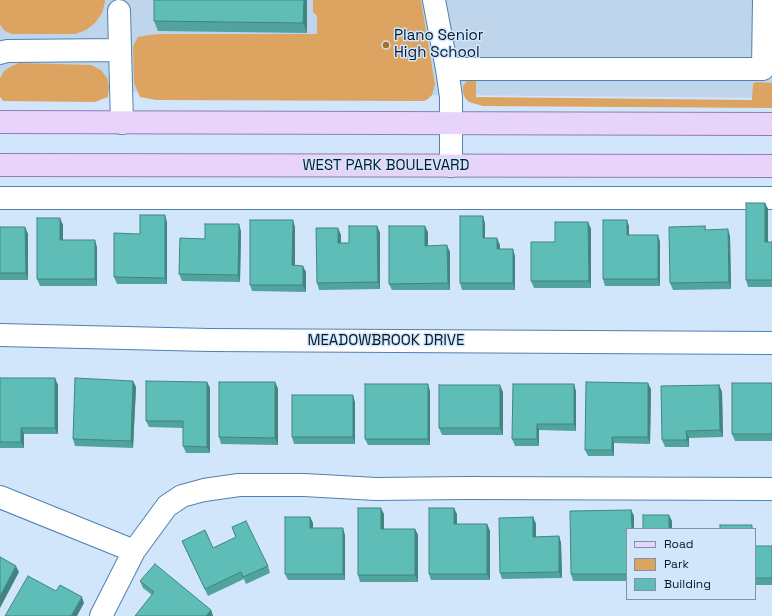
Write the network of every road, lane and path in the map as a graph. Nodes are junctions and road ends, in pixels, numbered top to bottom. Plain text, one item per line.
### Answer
1 (434, 0) edge
2 (764, 0) edge
3 (119, 11) dead end
4 (119, 50) junction
5 (0, 53) edge
6 (448, 69) junction
7 (0, 122) edge
8 (122, 123) junction
9 (451, 123) junction
10 (772, 124) edge
11 (0, 165) edge
12 (451, 166) junction
13 (772, 166) edge
14 (0, 198) edge
15 (772, 198) edge
16 (0, 334) edge
17 (772, 343) edge
18 (772, 489) edge
19 (0, 497) edge
20 (134, 551) junction
21 (102, 616) edge

1 - 6 street
2 - 6 street
3 - 4 street
4 - 5 street
4 - 8 street
6 - 9 street
7 - 8 main road
8 - 9 main road
9 - 10 main road
9 - 12 street
11 - 12 main road, WEST PARK BOULEVARD
12 - 13 main road, WEST PARK BOULEVARD
14 - 15 street
16 - 17 street, MEADOWBROOK DRIVE
18 - 20 street
19 - 20 street
20 - 21 street

